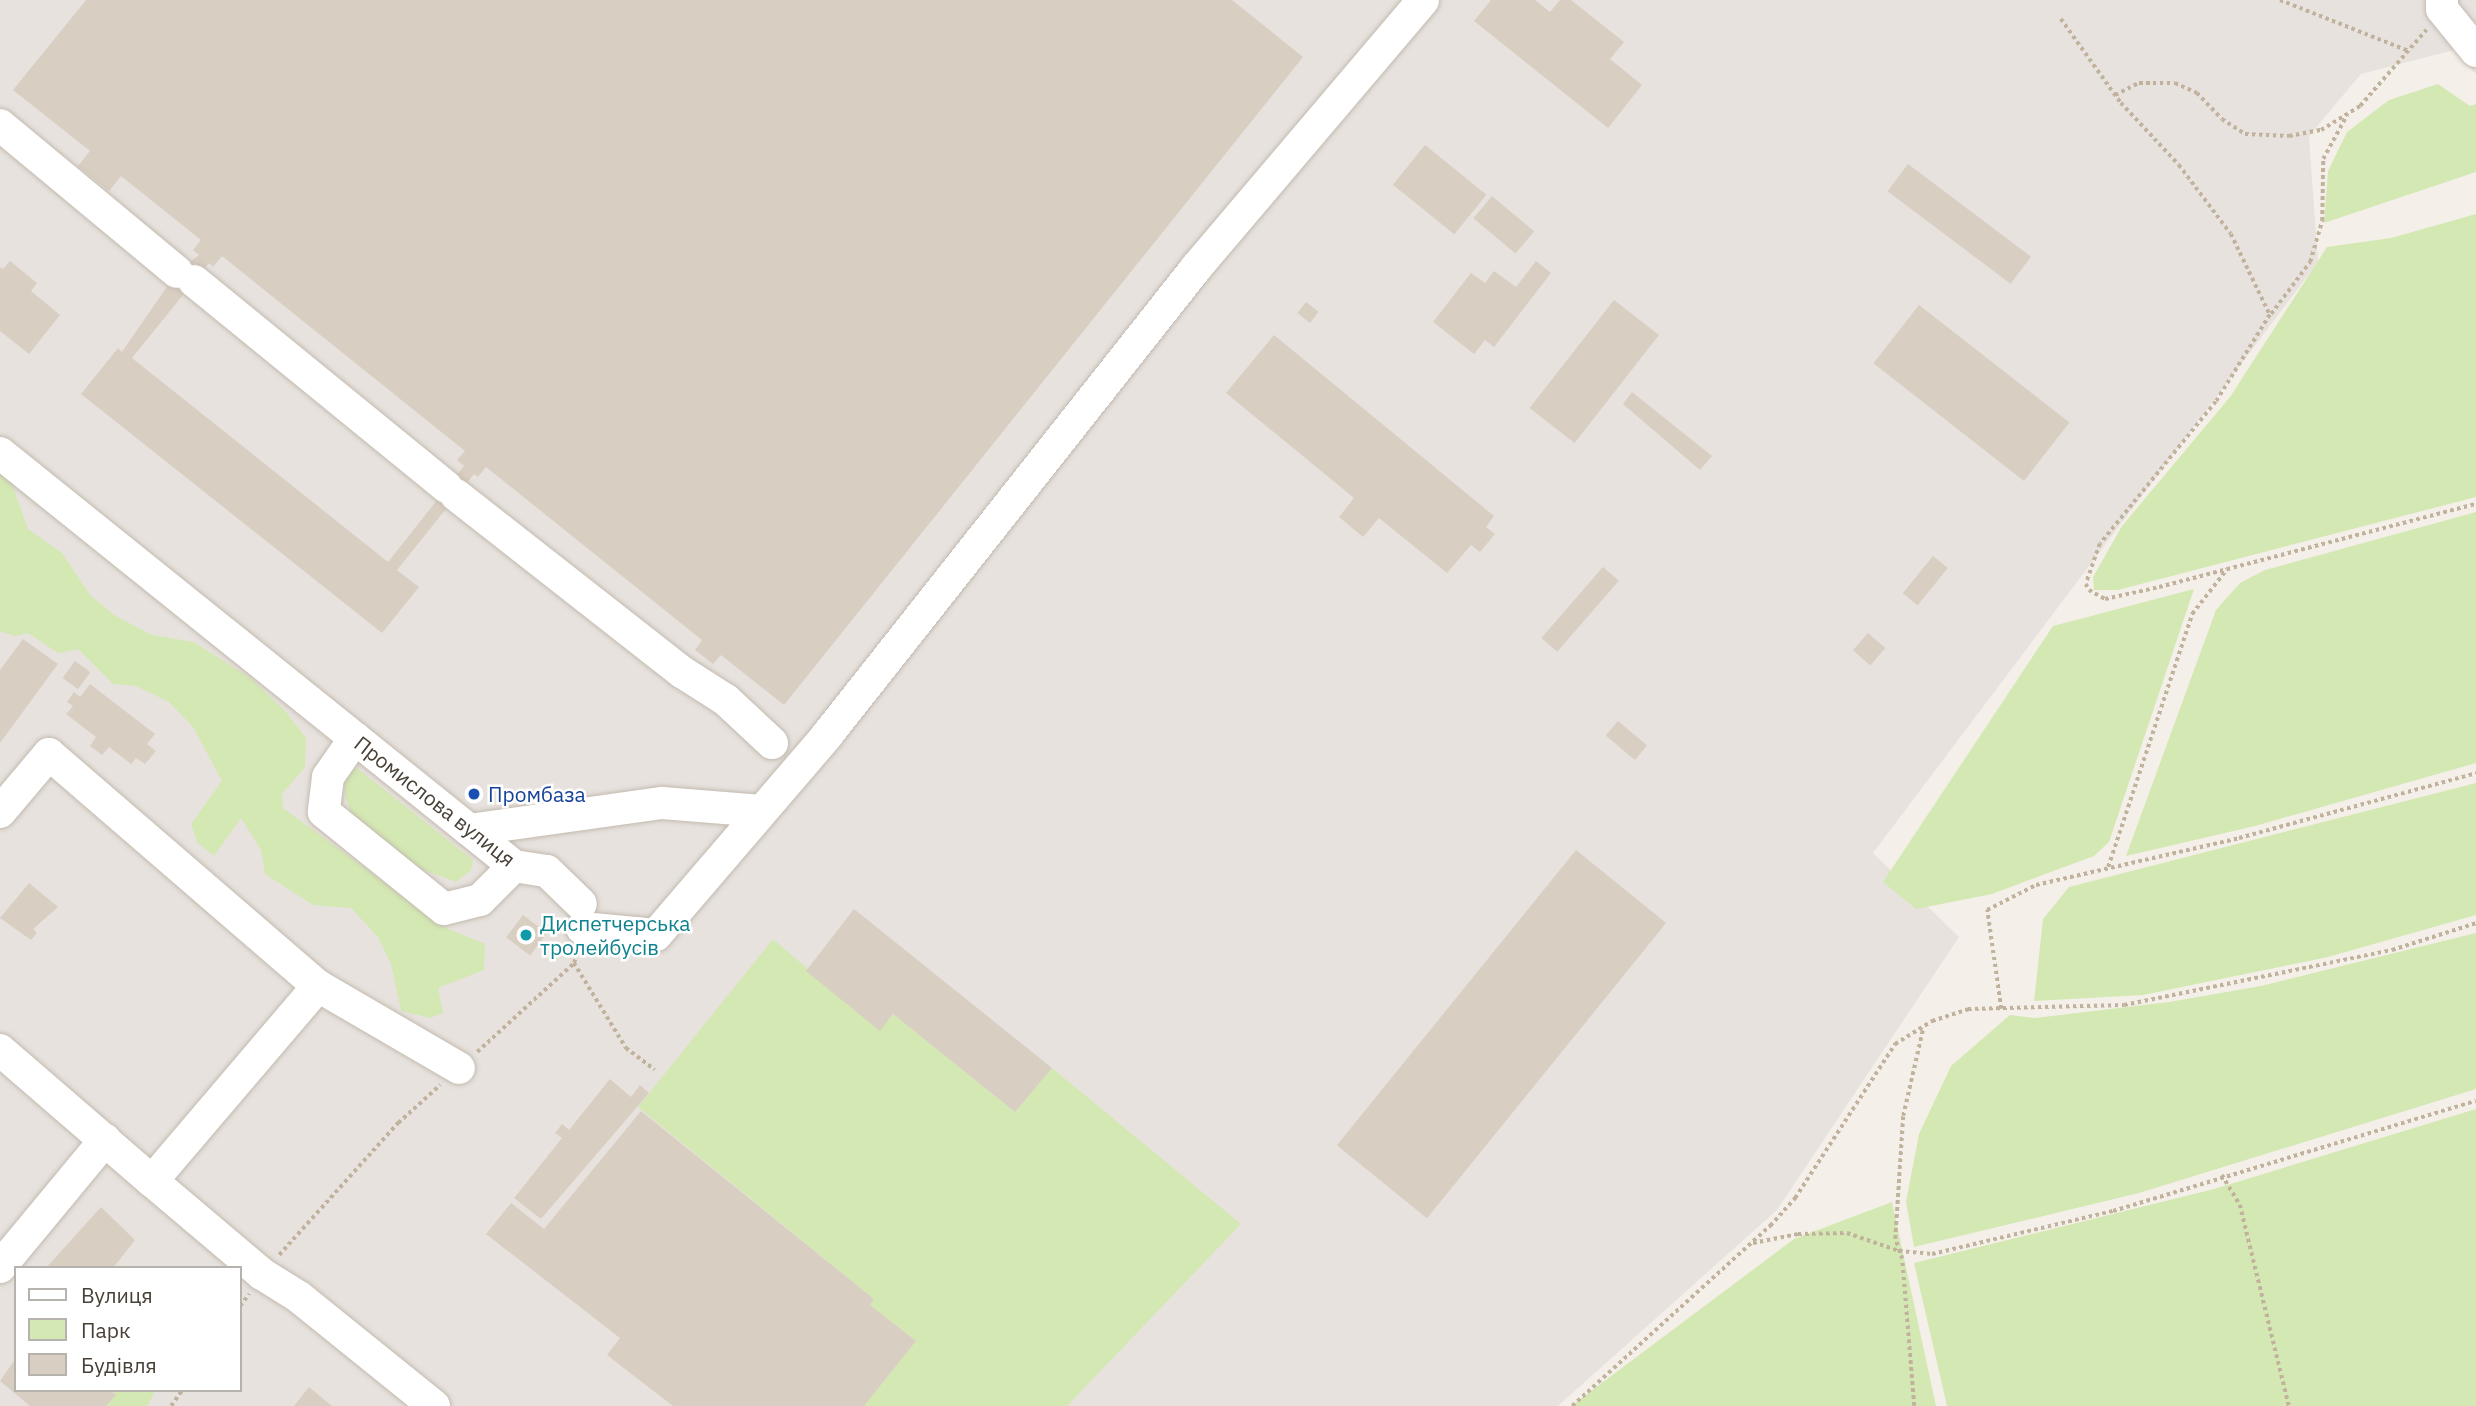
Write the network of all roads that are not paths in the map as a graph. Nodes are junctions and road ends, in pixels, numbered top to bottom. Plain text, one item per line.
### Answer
1 (1423, 0) edge
2 (2442, 4) edge
3 (2476, 51) edge
4 (0, 125) edge
5 (0, 453) edge
6 (355, 738) junction
7 (772, 743) dead end
8 (0, 811) edge
9 (762, 811) junction
10 (470, 830) junction
11 (514, 866) junction
12 (318, 986) junction
13 (0, 1049) edge
14 (459, 1068) road end
15 (105, 1140) junction
16 (152, 1181) junction
17 (0, 1268) edge
18 (434, 1406) edge

1 - 9 street
2 - 3 street
4 - 7 street
5 - 6 street, Промислова вулиця
6 - 10 street, Промислова вулиця
6 - 11 street
8 - 12 street
9 - 10 street
9 - 11 street, Промислова вулиця
10 - 11 street, Промислова вулиця
12 - 14 street
12 - 16 street
13 - 15 street
15 - 16 street
15 - 17 street
16 - 18 street

